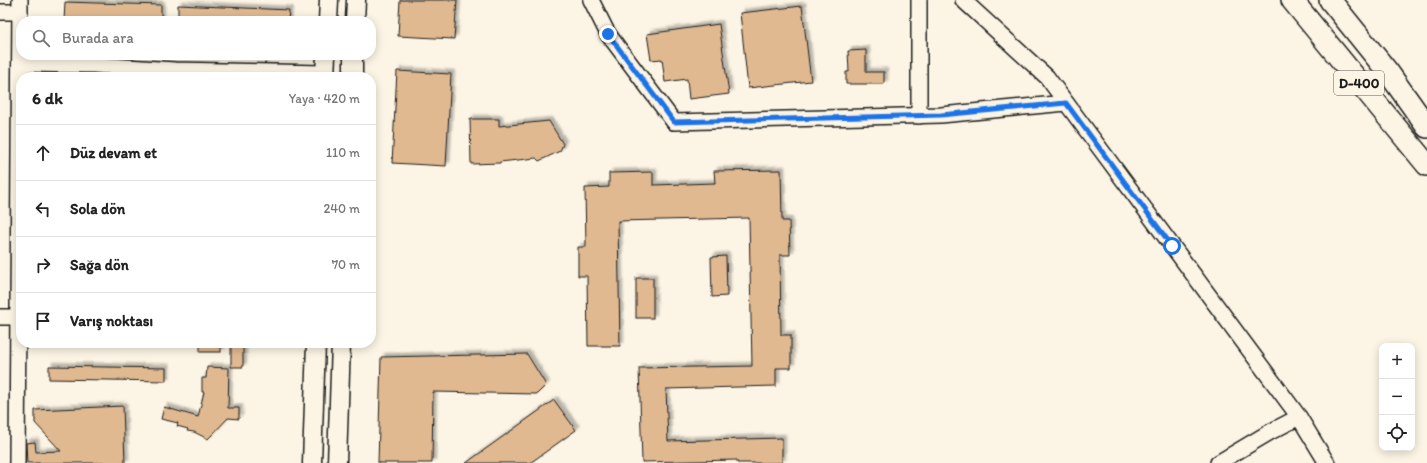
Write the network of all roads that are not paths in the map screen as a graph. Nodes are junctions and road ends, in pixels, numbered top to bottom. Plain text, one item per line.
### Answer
1 (0, 0) edge
2 (329, 0) edge
3 (356, 0) edge
4 (591, 0) edge
5 (919, 0) edge
6 (963, 0) edge
7 (1292, 0) edge
8 (1330, 0) edge
9 (20, 6) edge
10 (0, 8) edge
11 (0, 12) edge
12 (328, 16) edge
13 (355, 16) edge
14 (20, 60) edge
15 (354, 60) edge
16 (20, 64) junction
17 (325, 68) edge
18 (20, 72) edge
19 (353, 72) edge
20 (1066, 103) junction
21 (919, 116) junction
22 (1427, 127) edge
23 (1427, 165) edge
24 (0, 317) edge
25 (16, 317) edge
26 (19, 348) edge
27 (316, 348) edge
28 (342, 348) edge
29 (1299, 417) junction
30 (17, 463) edge
31 (312, 463) edge
32 (336, 463) edge
33 (1218, 463) edge
34 (1327, 463) edge

1 - 10 street
2 - 12 main road
3 - 13 main road
4 - 21 street
5 - 21 street
6 - 20 street
7 - 23 highway, D-400
8 - 22 highway, D-400
9 - 11 street
14 - 16 street
15 - 19 main road
16 - 17 street
16 - 18 street
20 - 21 street
20 - 29 street
24 - 25 street
26 - 30 street
27 - 31 main road
28 - 32 main road
29 - 33 street
29 - 34 street

